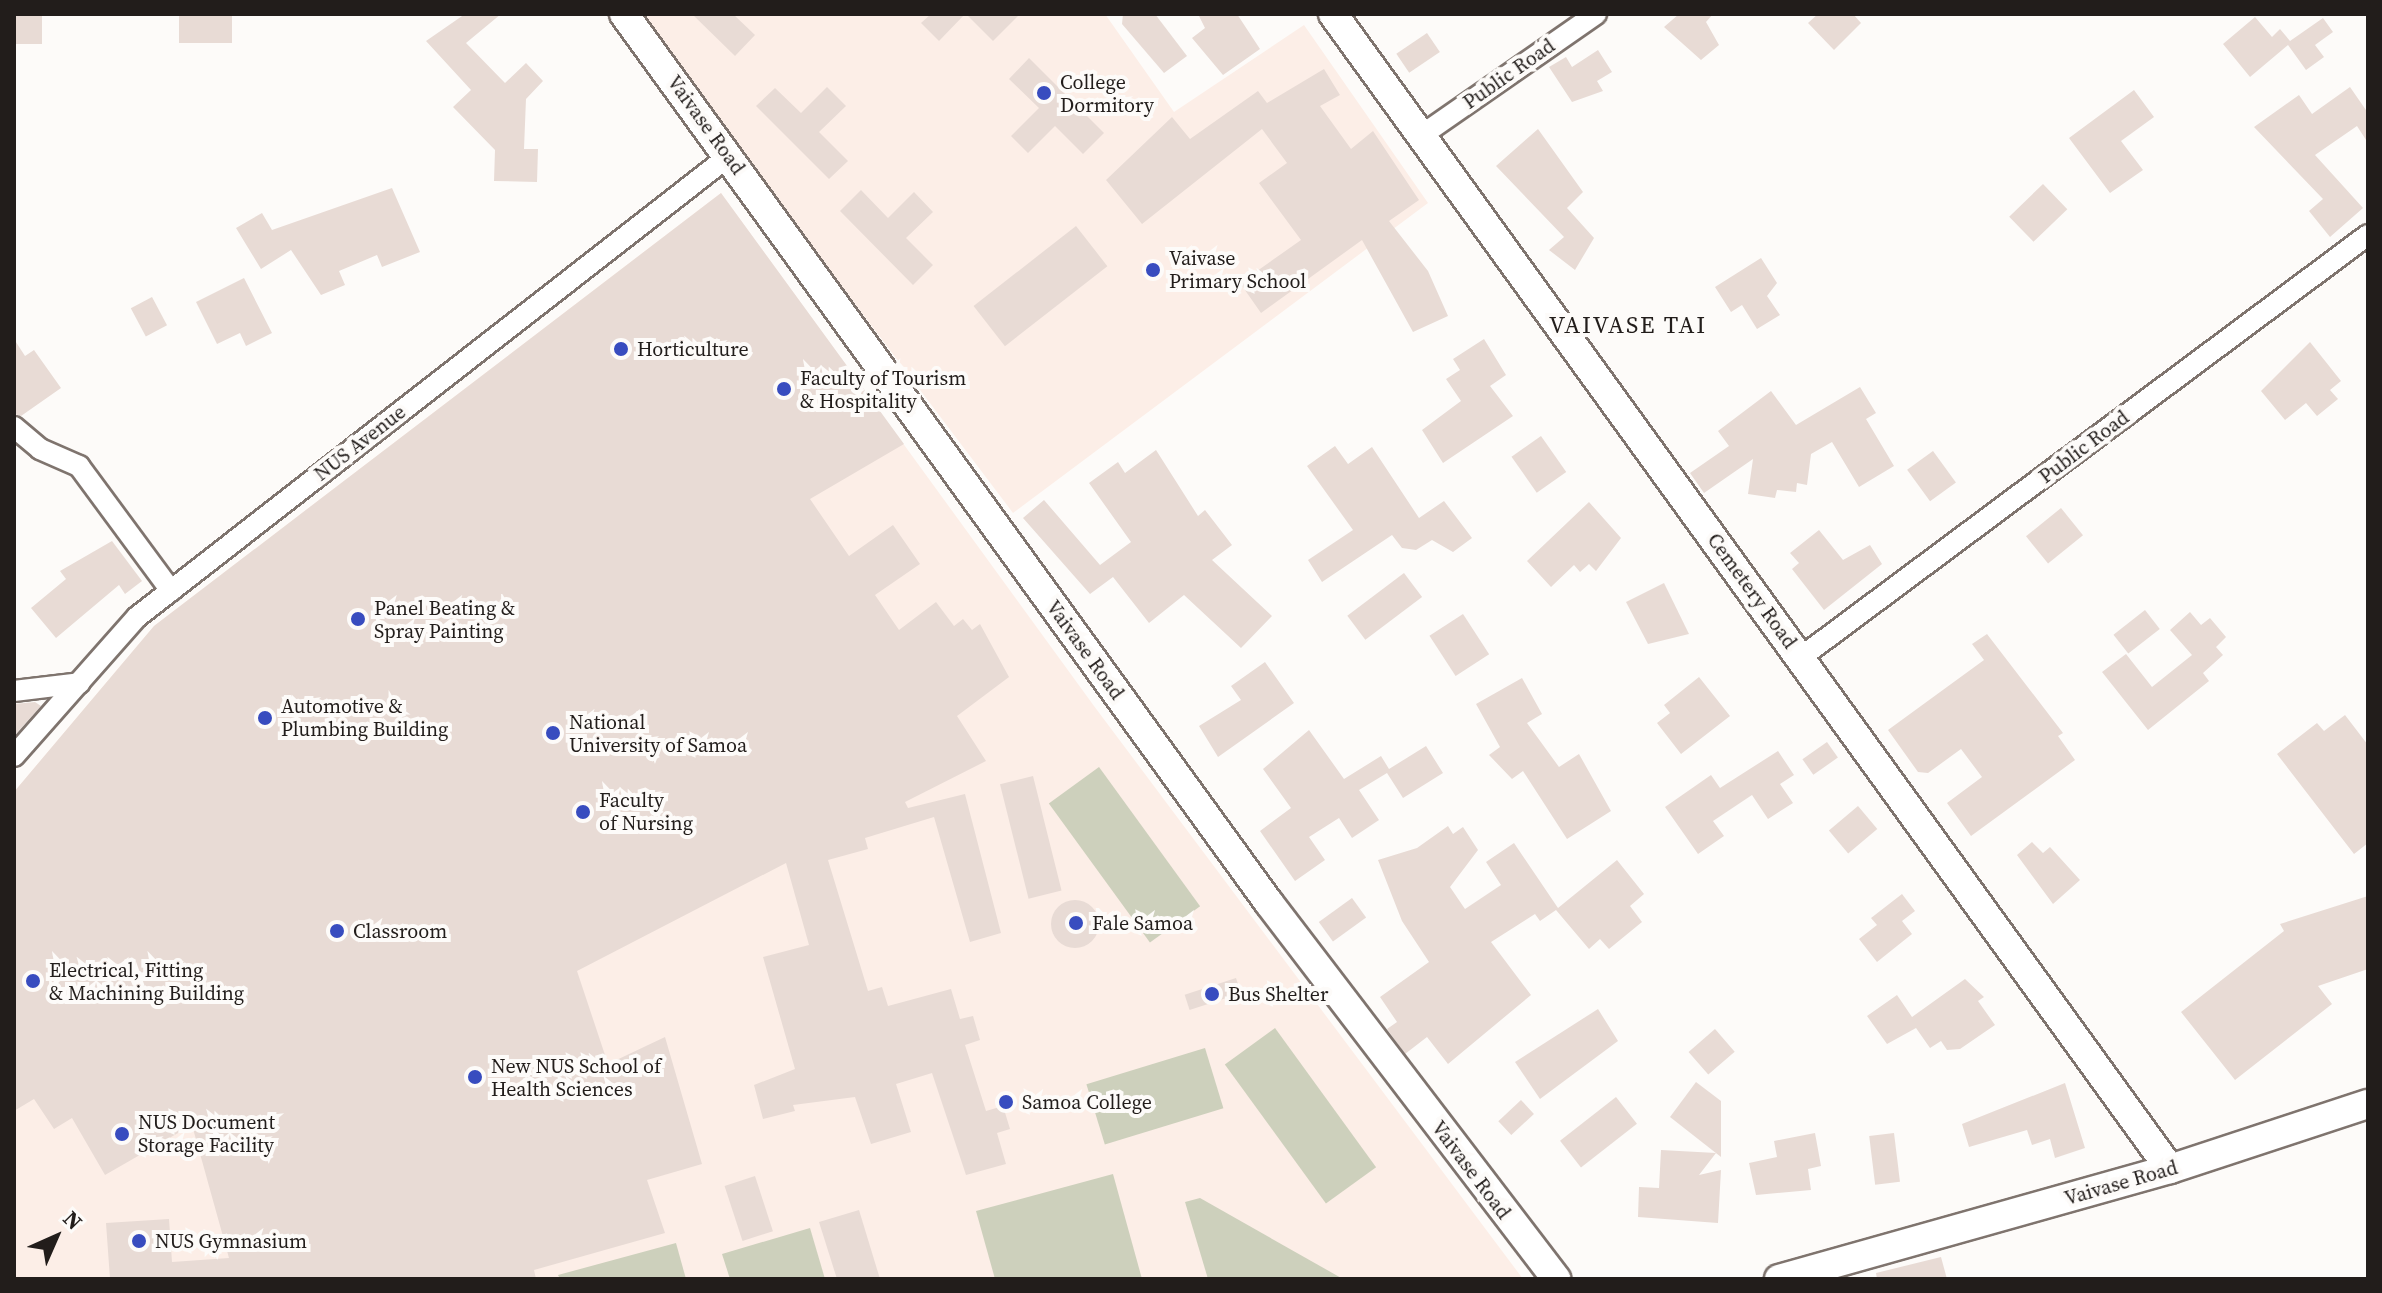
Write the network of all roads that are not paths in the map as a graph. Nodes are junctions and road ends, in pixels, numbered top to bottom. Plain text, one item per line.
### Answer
1 (624, 14) edge
2 (1333, 14) edge
3 (1596, 14) edge
4 (1422, 135) junction
5 (729, 156) junction
6 (2368, 235) edge
7 (14, 427) edge
8 (171, 591) junction
9 (1800, 658) junction
10 (80, 683) junction
11 (14, 691) edge
12 (14, 756) edge
13 (2368, 1104) edge
14 (2170, 1169) junction
15 (1556, 1279) edge
16 (1779, 1279) edge

1 - 5 main road, Vaivase Road
2 - 4 main road, Cemetery Road
3 - 4 street, Public Road
4 - 9 main road, Cemetery Road
5 - 8 street, NUS Avenue
5 - 15 main road, Vaivase Road
6 - 9 street, Public Road
7 - 8 street
8 - 10 street, NUS Avenue
9 - 14 main road, Cemetery Road
10 - 11 street
10 - 12 street, NUS Avenue
13 - 14 main road, Vaivase Road
14 - 16 main road, Vaivase Road

